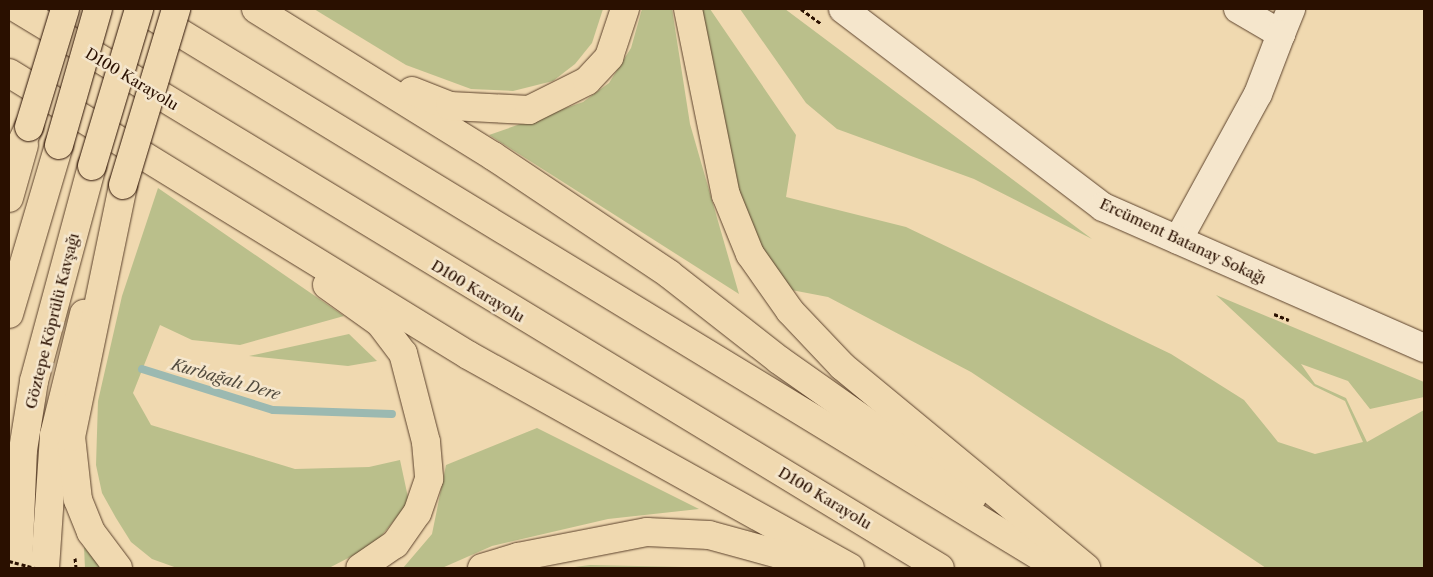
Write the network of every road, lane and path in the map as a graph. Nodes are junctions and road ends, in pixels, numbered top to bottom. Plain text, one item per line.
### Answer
1 (18, 9) edge
2 (65, 9) edge
3 (98, 9) edge
4 (140, 9) edge
5 (176, 9) edge
6 (256, 9) edge
7 (625, 9) edge
8 (688, 9) edge
9 (843, 9) edge
10 (1238, 9) edge
11 (1291, 9) edge
12 (1280, 34) junction
13 (355, 70) junction
14 (9, 73) edge
15 (29, 127) junction
16 (9, 169) edge
17 (123, 185) junction
18 (9, 198) edge
19 (220, 205) junction
20 (1178, 240) junction
21 (9, 314) edge
22 (1424, 348) edge
23 (9, 561) edge
24 (18, 568) edge
25 (36, 568) edge
26 (45, 568) edge
27 (118, 568) edge
28 (360, 568) edge
29 (482, 568) edge
30 (830, 568) edge
31 (850, 568) edge
32 (940, 568) edge
33 (1059, 568) edge
34 (1074, 568) edge
35 (1086, 568) edge

1 - 32 main road, D100 Karayolu
2 - 15 main road, bridge
3 - 21 main road, bridge
4 - 24 main road, Göztepe Köprülü Kavşağı, bridge
4 - 33 main road
5 - 17 main road, bridge
6 - 13 main road
7 - 13 main road
8 - 35 main road
9 - 20 street, Ercüment Batanay Sokağı
10 - 12 street
11 - 12 street
12 - 20 street
13 - 34 main road
14 - 19 main road
15 - 16 main road
15 - 18 main road
17 - 26 main road
17 - 27 main road
19 - 28 main road
19 - 31 main road
20 - 22 street, Ercüment Batanay Sokağı
23 - 25 path, bridge
29 - 30 main road

